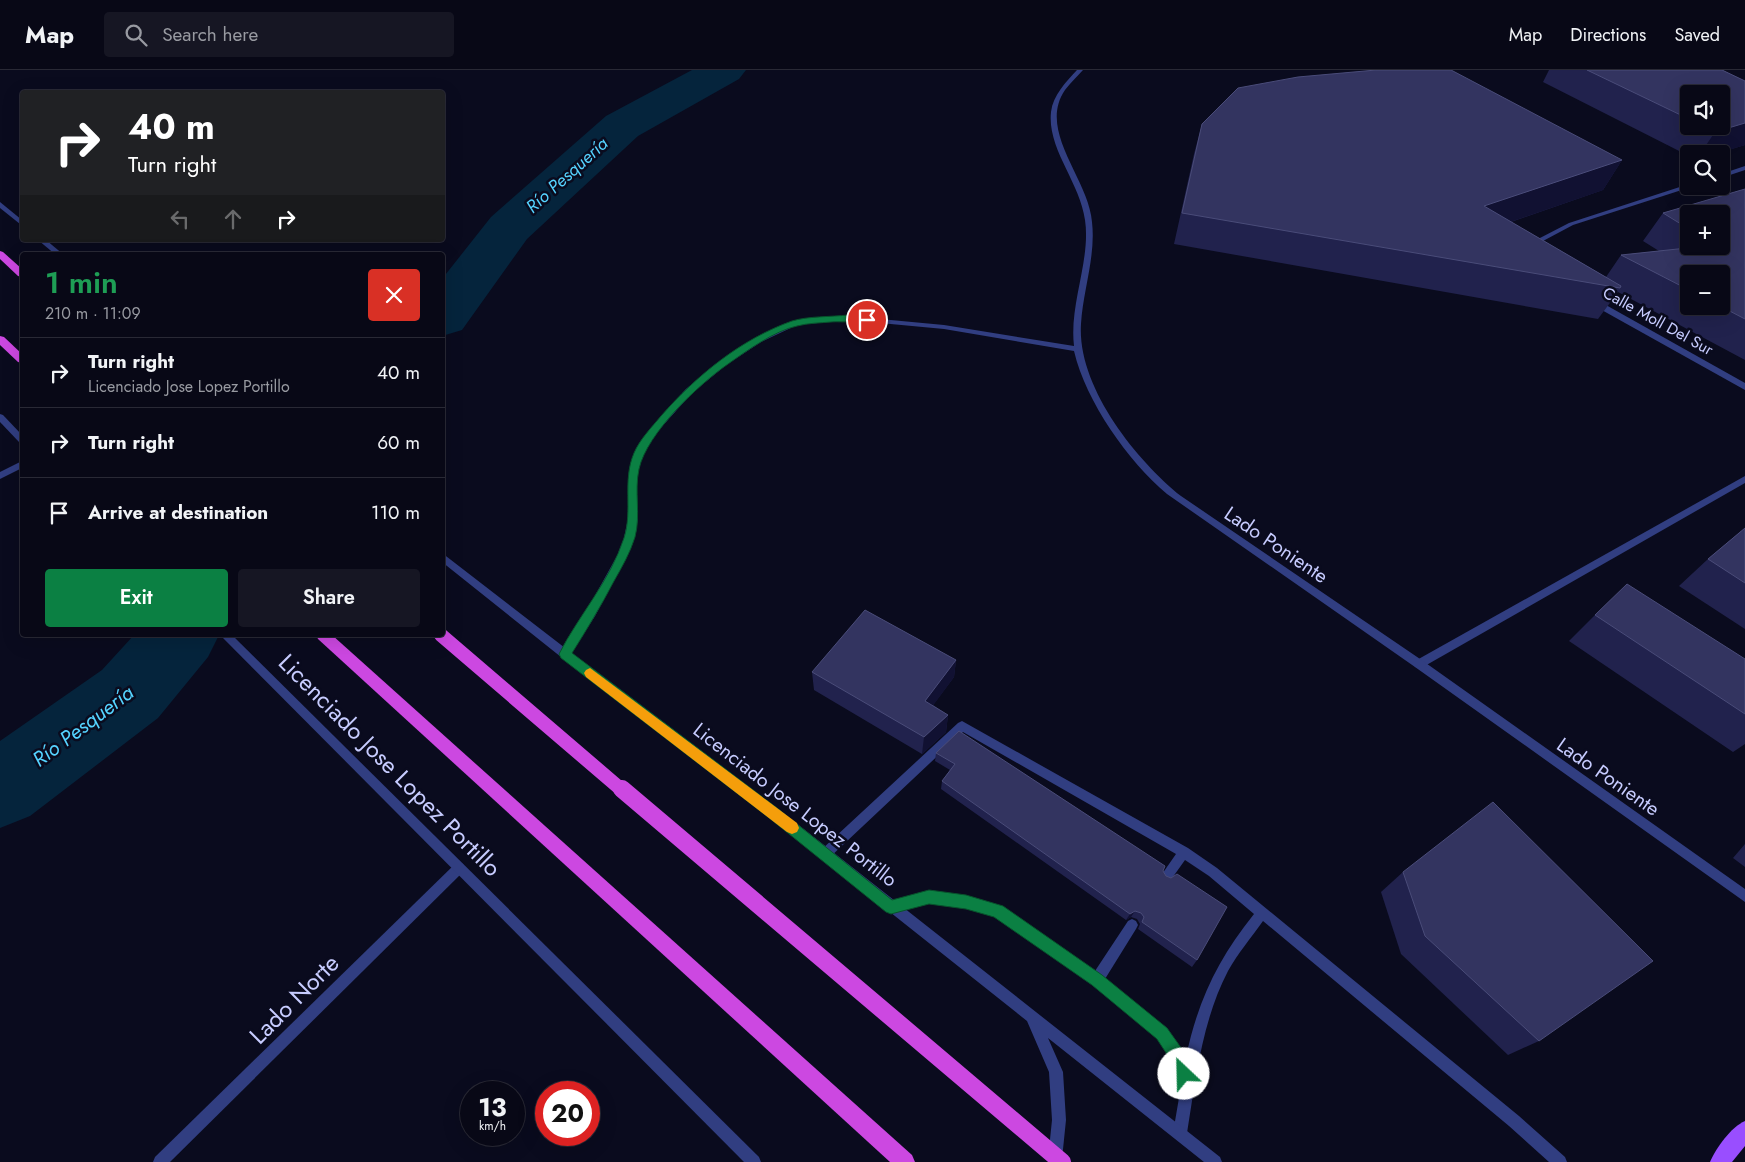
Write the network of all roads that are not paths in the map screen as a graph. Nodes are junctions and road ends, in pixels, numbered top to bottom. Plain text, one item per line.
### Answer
1 (1080, 70) edge
2 (1745, 168) edge
3 (1730, 173) edge
4 (1680, 189) edge
5 (0, 204) edge
6 (20, 221) edge
7 (44, 242) edge
8 (56, 252) edge
9 (0, 254) edge
10 (1536, 259) edge
11 (20, 272) edge
12 (1584, 297) edge
13 (0, 339) edge
14 (1078, 349) junction
15 (20, 358) edge
16 (1745, 387) edge
17 (0, 417) edge
18 (20, 438) edge
19 (20, 465) edge
20 (0, 476) edge
21 (1745, 480) edge
22 (445, 558) edge
23 (227, 637) edge
24 (325, 637) edge
25 (443, 637) edge
26 (565, 654) junction
27 (1419, 664) junction
28 (1184, 852) junction
29 (825, 854) junction
30 (459, 868) junction
31 (1166, 876) edge
32 (1745, 896) edge
33 (891, 907) junction
34 (1262, 913) junction
35 (1132, 925) edge
36 (1097, 980) junction
37 (1031, 1016) junction
38 (1188, 1086) junction
39 (1745, 1131) edge
40 (1180, 1134) junction
41 (160, 1162) edge
42 (754, 1162) edge
43 (905, 1162) edge
44 (1054, 1162) edge
45 (1062, 1162) edge
46 (1215, 1162) edge
47 (1560, 1162) edge
48 (1720, 1162) edge

1 - 14 street, Lado Poniente
2 - 3 street
4 - 10 street
5 - 6 street
7 - 8 street
9 - 11 highway
12 - 16 street, Calle Moll Del Sur
13 - 15 highway
14 - 26 street
14 - 27 street, Lado Poniente
17 - 18 street
19 - 20 street
21 - 27 street
22 - 26 street, Licenciado Jose Lopez Portillo
23 - 30 street, Licenciado Jose Lopez Portillo
24 - 43 highway
25 - 45 highway, bridge
26 - 29 street, Licenciado Jose Lopez Portillo
27 - 32 street, Lado Poniente
28 - 29 street
28 - 31 street
28 - 34 street
29 - 33 street, Licenciado Jose Lopez Portillo
30 - 41 street, Lado Norte
30 - 42 street, Licenciado Jose Lopez Portillo
33 - 36 street
33 - 37 street, Licenciado Jose Lopez Portillo
34 - 38 street
34 - 47 street
35 - 36 street
36 - 38 street
37 - 40 street, Licenciado Jose Lopez Portillo
37 - 44 street
38 - 40 street
39 - 48 main road
40 - 46 street, Licenciado Jose Lopez Portillo

